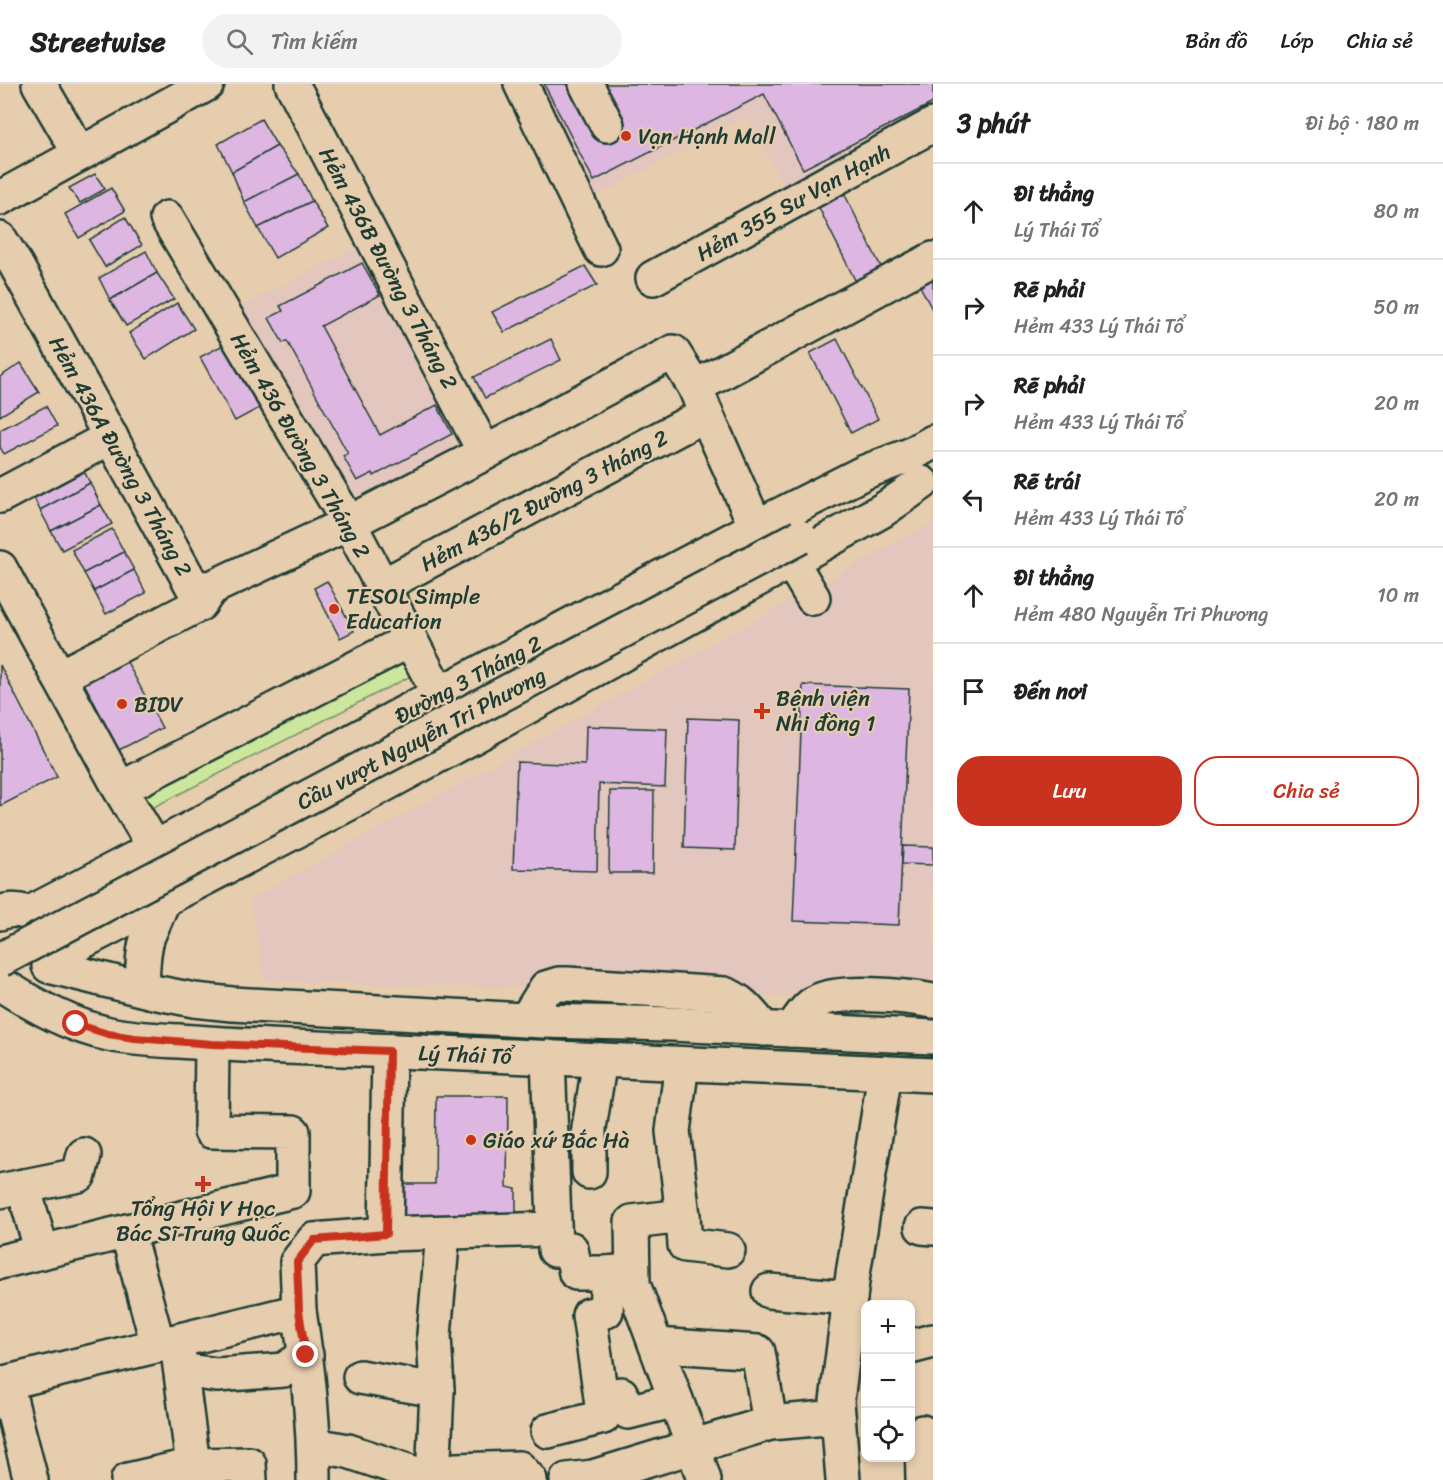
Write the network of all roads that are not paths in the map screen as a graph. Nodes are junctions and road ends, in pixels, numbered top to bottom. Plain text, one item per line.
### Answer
1 (39, 84) edge
2 (207, 84) edge
3 (292, 84) edge
4 (521, 84) edge
5 (586, 84) edge
6 (167, 94) edge
7 (607, 125) dead end
8 (933, 125) edge
9 (80, 154) junction
10 (0, 198) edge
11 (167, 218) dead end
12 (601, 249) dead end
13 (5, 259) edge
14 (933, 259) edge
15 (653, 278) dead end
16 (701, 400) junction
17 (111, 437) junction
18 (485, 453) junction
19 (926, 472) edge
20 (0, 496) edge
21 (349, 523) junction
22 (756, 527) junction
23 (0, 568) edge
24 (801, 568) junction
25 (382, 586) junction
26 (211, 588) junction
27 (410, 640) junction
28 (59, 677) junction
29 (434, 684) junction
30 (120, 789) junction
31 (155, 848) junction
32 (15, 913) edge
33 (158, 913) junction
34 (56, 958) junction
35 (2, 978) edge
36 (142, 989) junction
37 (933, 1001) edge
38 (526, 1020) junction
39 (672, 1024) junction
40 (778, 1030) junction
41 (933, 1037) edge
42 (212, 1044) junction
43 (389, 1051) junction
44 (548, 1057) junction
45 (600, 1060) junction
46 (677, 1064) junction
47 (885, 1073) junction
48 (933, 1075) edge
49 (84, 1155) dead end
50 (589, 1172) dead end
51 (12, 1188) edge
52 (682, 1216) junction
53 (554, 1229) junction
54 (127, 1230) junction
55 (443, 1233) junction
56 (386, 1234) junction
57 (728, 1250) dead end
58 (42, 1252) junction
59 (0, 1262) edge
60 (620, 1272) junction
61 (769, 1291) dead end
62 (850, 1298) junction
63 (299, 1311) junction
64 (933, 1341) edge
65 (656, 1345) junction
66 (915, 1346) edge
67 (855, 1348) edge
68 (172, 1352) junction
69 (306, 1355) junction
70 (360, 1377) dead end
71 (3, 1384) edge
72 (438, 1390) junction
73 (601, 1397) junction
74 (676, 1400) junction
75 (838, 1417) junction
76 (770, 1423) junction
77 (922, 1432) edge
78 (314, 1445) junction
79 (693, 1446) junction
80 (193, 1465) junction
81 (32, 1480) edge
82 (128, 1480) edge
83 (250, 1480) edge
84 (314, 1480) edge
85 (433, 1480) edge
86 (454, 1480) edge
87 (530, 1480) edge
88 (562, 1480) edge
89 (570, 1480) edge
90 (704, 1480) edge
91 (843, 1480) edge
92 (923, 1480) edge

1 - 9 street
2 - 6 street
3 - 18 street, Hẻm 436B Đường 3 Tháng 2
4 - 12 street
5 - 7 street
6 - 9 street
8 - 15 street, Hẻm 355 Sư Vạn Hạnh
9 - 10 street
11 - 21 street, Hẻm 436 Đường 3 Tháng 2
13 - 17 street, Hẻm 436A Đường 3 Tháng 2
14 - 16 street, Hẻm 436/2 Đường 3 tháng 2
16 - 18 street
16 - 22 street
16 - 25 street, Hẻm 436/2 Đường 3 tháng 2
17 - 20 street
17 - 26 street, Hẻm 436A Đường 3 Tháng 2
18 - 21 street
19 - 22 street, Đường 3 Tháng 2
19 - 24 street
19 - 24 street, Cầu vượt Nguyễn Tri Phương
21 - 25 street, Hẻm 436 Đường 3 Tháng 2
21 - 26 street, Hẻm 436A Đường 3 Tháng 2
22 - 29 street, Đường 3 Tháng 2
23 - 28 street
24 - 33 street
24 - 35 street, Cầu vượt Nguyễn Tri Phương, bridge
25 - 27 street, Hẻm 436 Đường 3 Tháng 2
26 - 28 street
27 - 29 street, Hẻm 436 Đường 3 Tháng 2
27 - 30 street
28 - 30 street
29 - 31 street, Đường 3 Tháng 2
30 - 31 street
31 - 32 street, Đường 3 Tháng 2
32 - 34 street
33 - 34 street
33 - 36 street
34 - 35 street
34 - 36 street, Lý Thái Tổ
35 - 42 street, Lý Thái Tổ
36 - 38 street, Lý Thái Tổ
37 - 40 street
38 - 39 street, Lý Thái Tổ
38 - 40 street
39 - 40 street, Lý Thái Tổ
39 - 46 street
40 - 41 street, Lý Thái Tổ
42 - 43 street, Lý Thái Tổ
42 - 54 street
43 - 44 street, Lý Thái Tổ
43 - 56 street
44 - 45 street, Lý Thái Tổ
44 - 53 street
45 - 46 street, Lý Thái Tổ
45 - 50 street
46 - 47 street, Lý Thái Tổ
46 - 52 street
47 - 48 street, Lý Thái Tổ
47 - 62 street
49 - 51 street
51 - 58 street
52 - 57 street
52 - 60 street
53 - 55 street
53 - 60 street
54 - 58 street
54 - 68 street
55 - 56 street
55 - 72 street
56 - 63 street
58 - 59 street
60 - 65 street
60 - 73 street
61 - 62 street
62 - 67 street
63 - 68 street
63 - 69 street
64 - 66 street
65 - 74 street
65 - 76 street
67 - 75 street
68 - 69 street
68 - 71 street
68 - 80 street
69 - 78 street
70 - 72 street
71 - 81 street
72 - 85 street
73 - 74 street
73 - 88 street
74 - 79 street
75 - 76 street
75 - 91 street
76 - 79 street
77 - 92 street
78 - 84 street
78 - 85 street
79 - 89 street
79 - 90 street
80 - 82 street
80 - 83 street
86 - 87 street

